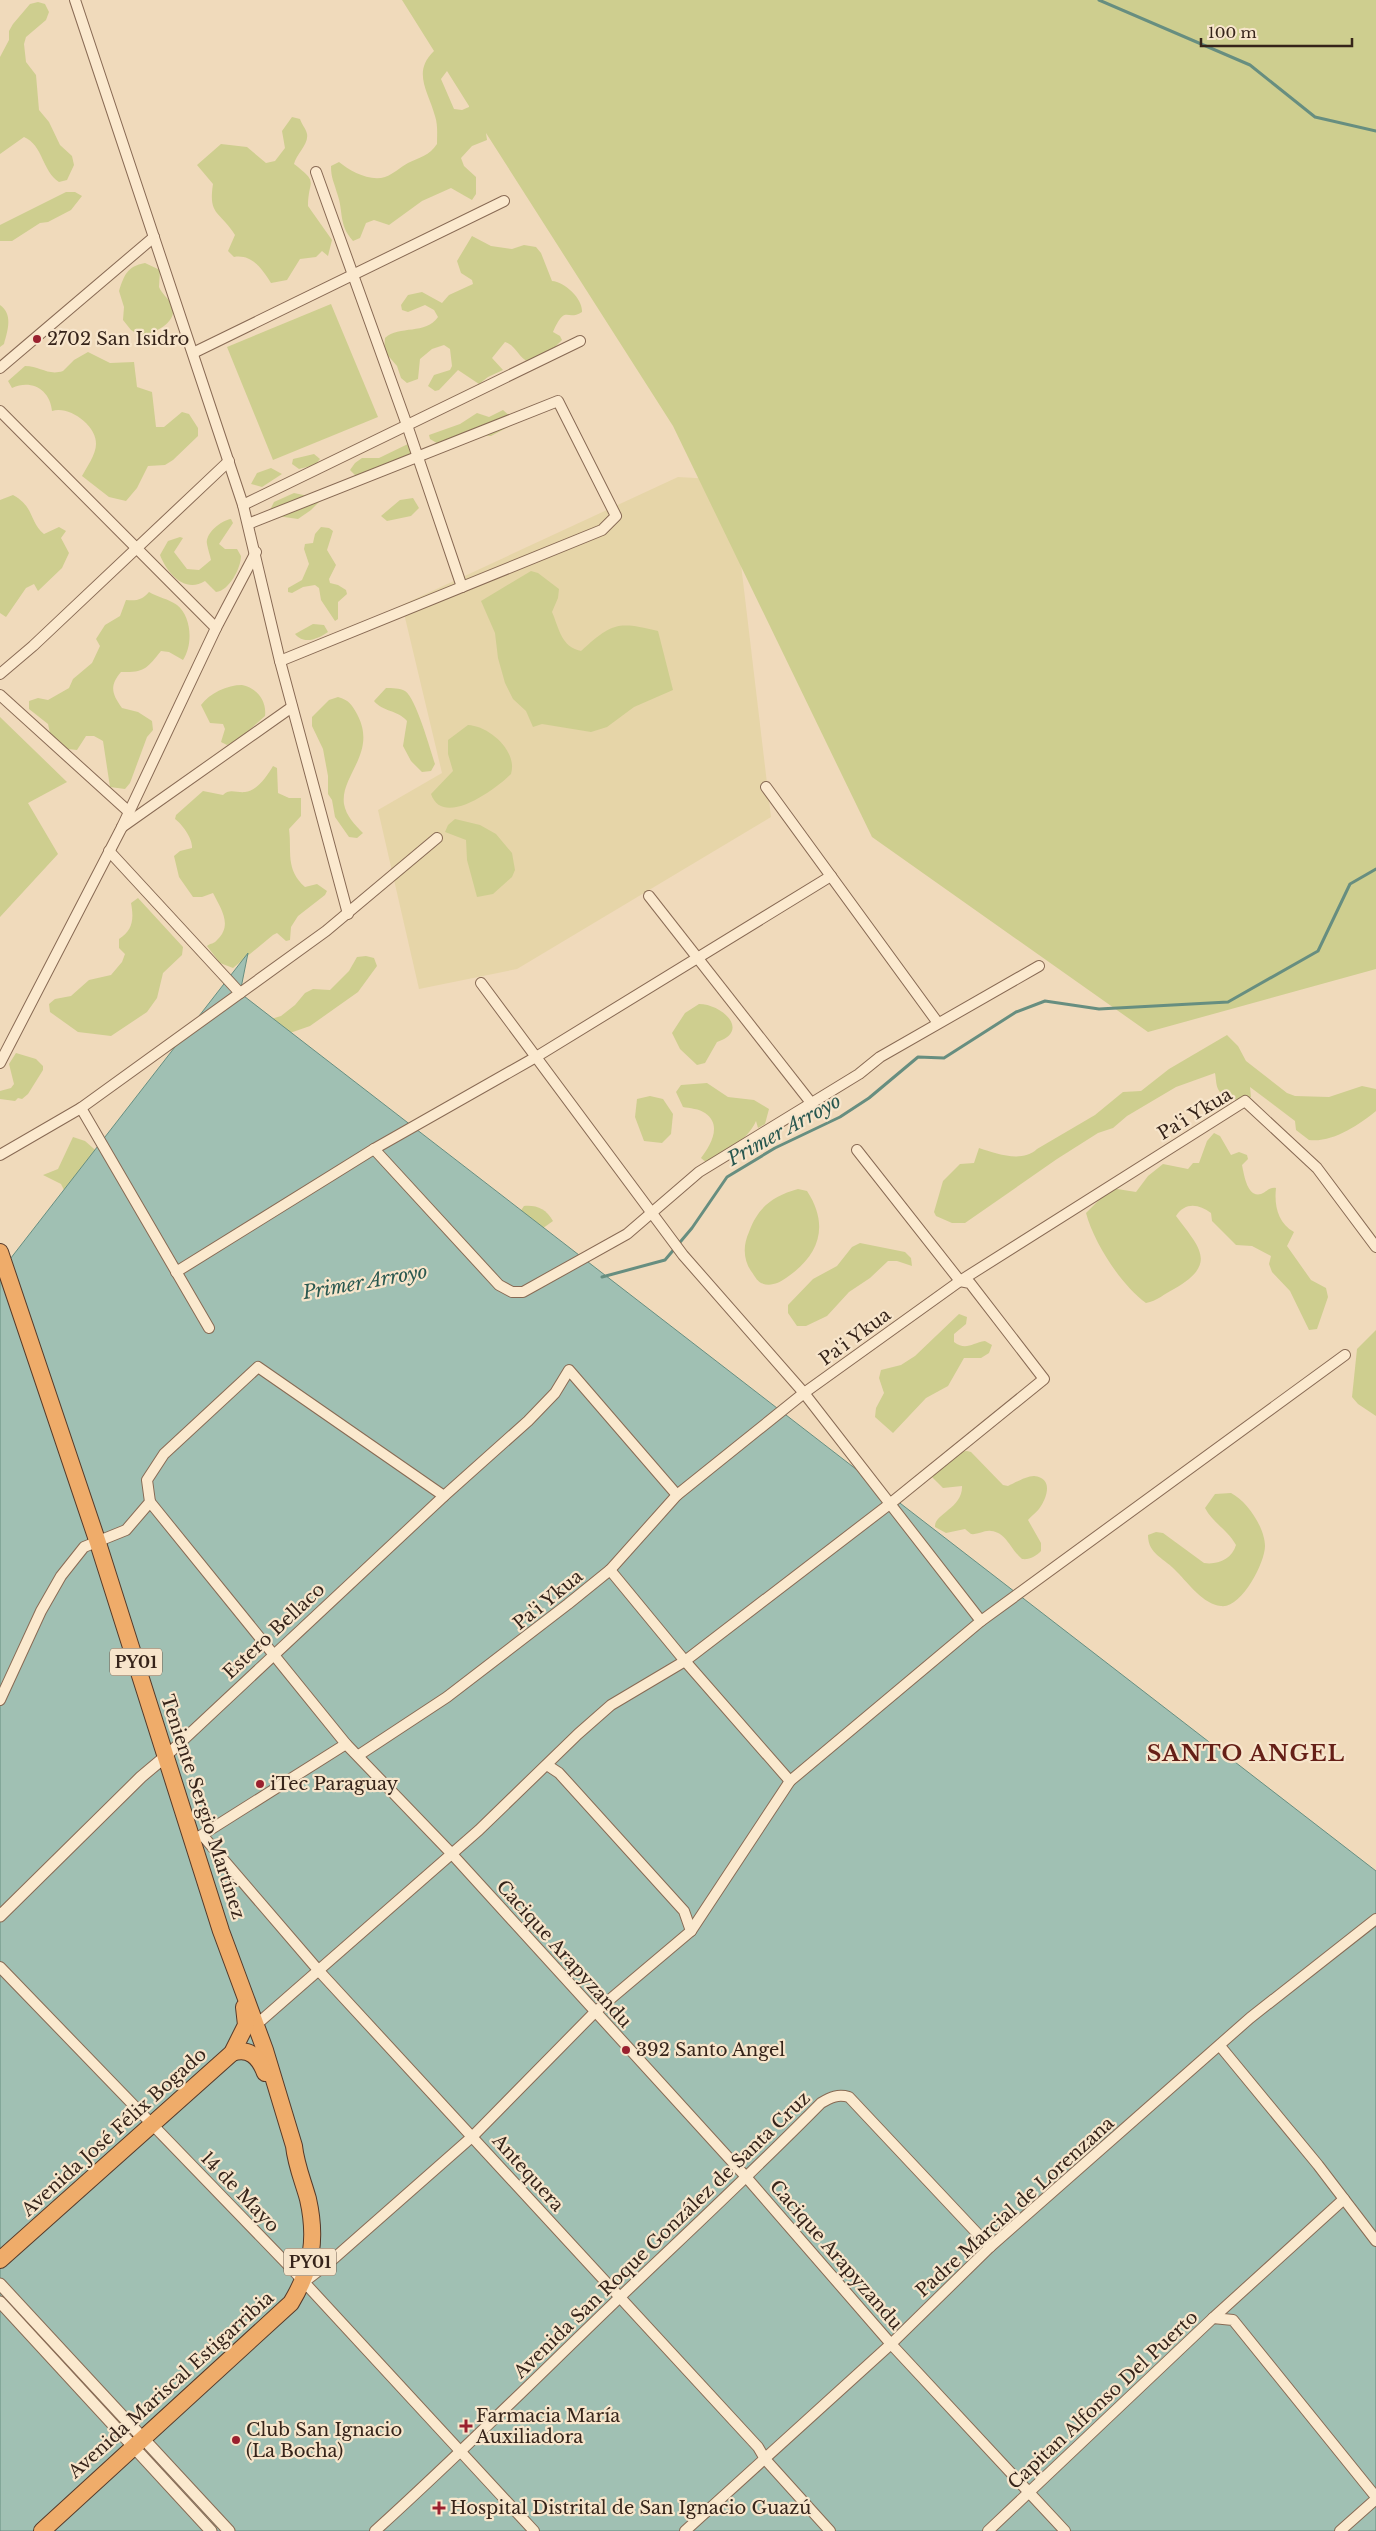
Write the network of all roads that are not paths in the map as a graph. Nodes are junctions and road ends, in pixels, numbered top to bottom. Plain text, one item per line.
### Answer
1 (75, 0) edge
2 (316, 172) dead end
3 (504, 201) dead end
4 (154, 237) junction
5 (352, 275) junction
6 (580, 341) dead end
7 (192, 353) junction
8 (0, 368) edge
9 (0, 411) edge
10 (407, 425) junction
11 (418, 457) junction
12 (229, 461) junction
13 (243, 505) junction
14 (248, 524) junction
15 (136, 548) junction
16 (256, 552) junction
17 (462, 586) junction
18 (216, 628) junction
19 (280, 661) junction
20 (0, 674) edge
21 (0, 695) edge
22 (292, 707) junction
23 (766, 787) dead end
24 (128, 810) junction
25 (122, 827) junction
26 (437, 838) dead end
27 (108, 851) junction
28 (831, 876) junction
29 (649, 896) dead end
30 (348, 914) junction
31 (698, 958) junction
32 (1040, 966) dead end
33 (481, 983) dead end
34 (240, 993) junction
35 (938, 1023) junction
36 (536, 1057) junction
37 (0, 1063) edge
38 (812, 1104) junction
39 (81, 1108) junction
40 (374, 1149) junction
41 (857, 1150) dead end
42 (0, 1155) edge
43 (651, 1213) junction
44 (1376, 1247) edge
45 (0, 1252) edge
46 (176, 1272) junction
47 (960, 1281) junction
48 (209, 1328) dead end
49 (1346, 1355) dead end
50 (804, 1394) junction
51 (677, 1495) junction
52 (444, 1496) junction
53 (150, 1502) junction
54 (891, 1504) junction
55 (98, 1543) junction
56 (610, 1570) junction
57 (981, 1621) junction
58 (275, 1655) junction
59 (685, 1661) junction
60 (0, 1700) edge
61 (346, 1744) junction
62 (358, 1755) junction
63 (166, 1756) junction
64 (547, 1765) junction
65 (790, 1781) junction
66 (198, 1838) junction
67 (451, 1853) junction
68 (0, 1916) edge
69 (1376, 1919) edge
70 (221, 1931) junction
71 (691, 1931) junction
72 (0, 1967) edge
73 (319, 1970) junction
74 (595, 2012) junction
75 (256, 2025) junction
76 (1220, 2046) junction
77 (232, 2053) junction
78 (153, 2124) junction
79 (472, 2136) junction
80 (295, 2160) junction
81 (747, 2178) junction
82 (1344, 2200) junction
83 (1376, 2242) edge
84 (990, 2247) junction
85 (0, 2260) edge
86 (303, 2283) junction
87 (0, 2284) edge
88 (619, 2298) junction
89 (0, 2302) edge
90 (1213, 2318) junction
91 (891, 2344) junction
92 (138, 2441) junction
93 (460, 2453) junction
94 (765, 2459) junction
95 (1029, 2492) junction
96 (1376, 2498) edge
97 (42, 2531) edge
98 (211, 2531) edge
99 (229, 2531) edge
100 (375, 2531) edge
101 (534, 2531) edge
102 (685, 2531) edge
103 (830, 2531) edge
104 (988, 2531) edge
105 (1065, 2531) edge
106 (1340, 2531) edge

1 - 4 street
2 - 5 street
3 - 5 street
4 - 7 street
4 - 8 street
5 - 7 street
5 - 10 street
6 - 10 street
7 - 12 street
9 - 15 street
10 - 11 street
10 - 13 street
11 - 14 street
11 - 17 street
11 - 17 street
12 - 13 street
12 - 15 street
13 - 14 street
14 - 16 street
15 - 18 street
15 - 20 street
16 - 18 street
16 - 19 street
17 - 19 street
18 - 24 street
19 - 22 street
21 - 24 street
22 - 25 street
22 - 30 street
23 - 28 street
24 - 25 street
25 - 27 street
26 - 30 street
27 - 34 street
27 - 37 street
28 - 31 street
28 - 35 street
29 - 31 street
30 - 34 street
31 - 36 street
31 - 38 street
32 - 35 street
33 - 36 street
34 - 39 street
35 - 38 street
36 - 40 street
36 - 43 street
38 - 43 street
39 - 42 street
39 - 46 street
40 - 43 street
40 - 46 street
41 - 47 street
43 - 50 street
44 - 47 street, Pa'i Ykua
45 - 55 highway, Teniente Sergio Martínez / PY01
46 - 48 street
47 - 50 street, Pa'i Ykua
47 - 54 street
49 - 57 street
50 - 51 street, Pa'i Ykua
50 - 54 street
51 - 52 street, Estero Bellaco
51 - 56 street, Pa'i Ykua
52 - 53 street
52 - 58 street, Estero Bellaco
53 - 55 street
53 - 58 street, Cacique Arapyzandu
54 - 57 street
54 - 59 street
55 - 60 street
55 - 63 highway, Teniente Sergio Martínez / PY01
56 - 59 street
56 - 62 street, Pa'i Ykua
57 - 65 street
58 - 61 street, Cacique Arapyzandu
58 - 63 street, Estero Bellaco
59 - 64 street
59 - 65 street
61 - 62 street, Cacique Arapyzandu
61 - 66 street
62 - 67 street, Cacique Arapyzandu
63 - 66 highway, Teniente Sergio Martínez / PY01
63 - 68 street, Estero Bellaco
64 - 67 street
64 - 71 street
65 - 71 street
66 - 70 highway, Teniente Sergio Martínez / PY01
66 - 73 street, Antequera
67 - 73 street
67 - 74 street, Cacique Arapyzandu
69 - 76 street, Padre Marcial de Lorenzana
70 - 75 highway, Teniente Sergio Martínez / PY01
70 - 77 highway
71 - 74 street
72 - 78 street, 14 de Mayo
73 - 75 street
73 - 79 street, Antequera
74 - 79 street
74 - 81 street, Cacique Arapyzandu
75 - 80 highway, Avenida Mariscal Estigarribia / PY01
76 - 82 street
76 - 84 street, Padre Marcial de Lorenzana
77 - 78 highway, Avenida José Félix Bogado
77 - 80 highway
78 - 85 highway, Avenida José Félix Bogado
78 - 86 street, 14 de Mayo
79 - 86 street
79 - 88 street, Antequera
80 - 86 highway, Avenida Mariscal Estigarribia / PY01
81 - 84 street, Avenida San Roque González de Santa Cruz
81 - 88 street, Avenida San Roque González de Santa Cruz
81 - 91 street, Cacique Arapyzandu
82 - 83 street
82 - 90 street
84 - 91 street, Padre Marcial de Lorenzana
86 - 92 highway, Avenida Mariscal Estigarribia / PY01
86 - 93 street, 14 de Mayo
87 - 92 street
88 - 93 street, Avenida San Roque González de Santa Cruz
88 - 94 street, Antequera
89 - 92 street
90 - 95 street, Capitan Alfonso Del Puerto
90 - 96 street, Capitan Alfonso Del Puerto
91 - 94 street, Padre Marcial de Lorenzana
91 - 95 street, Cacique Arapyzandu
92 - 97 highway, Avenida Mariscal Estigarribia / PY01
92 - 98 street
92 - 99 street
93 - 100 street, Avenida San Roque González de Santa Cruz
93 - 101 street, 14 de Mayo
94 - 102 street, Padre Marcial de Lorenzana
94 - 103 street, Antequera
95 - 104 street, Capitan Alfonso Del Puerto
95 - 105 street, Cacique Arapyzandu
96 - 106 street

